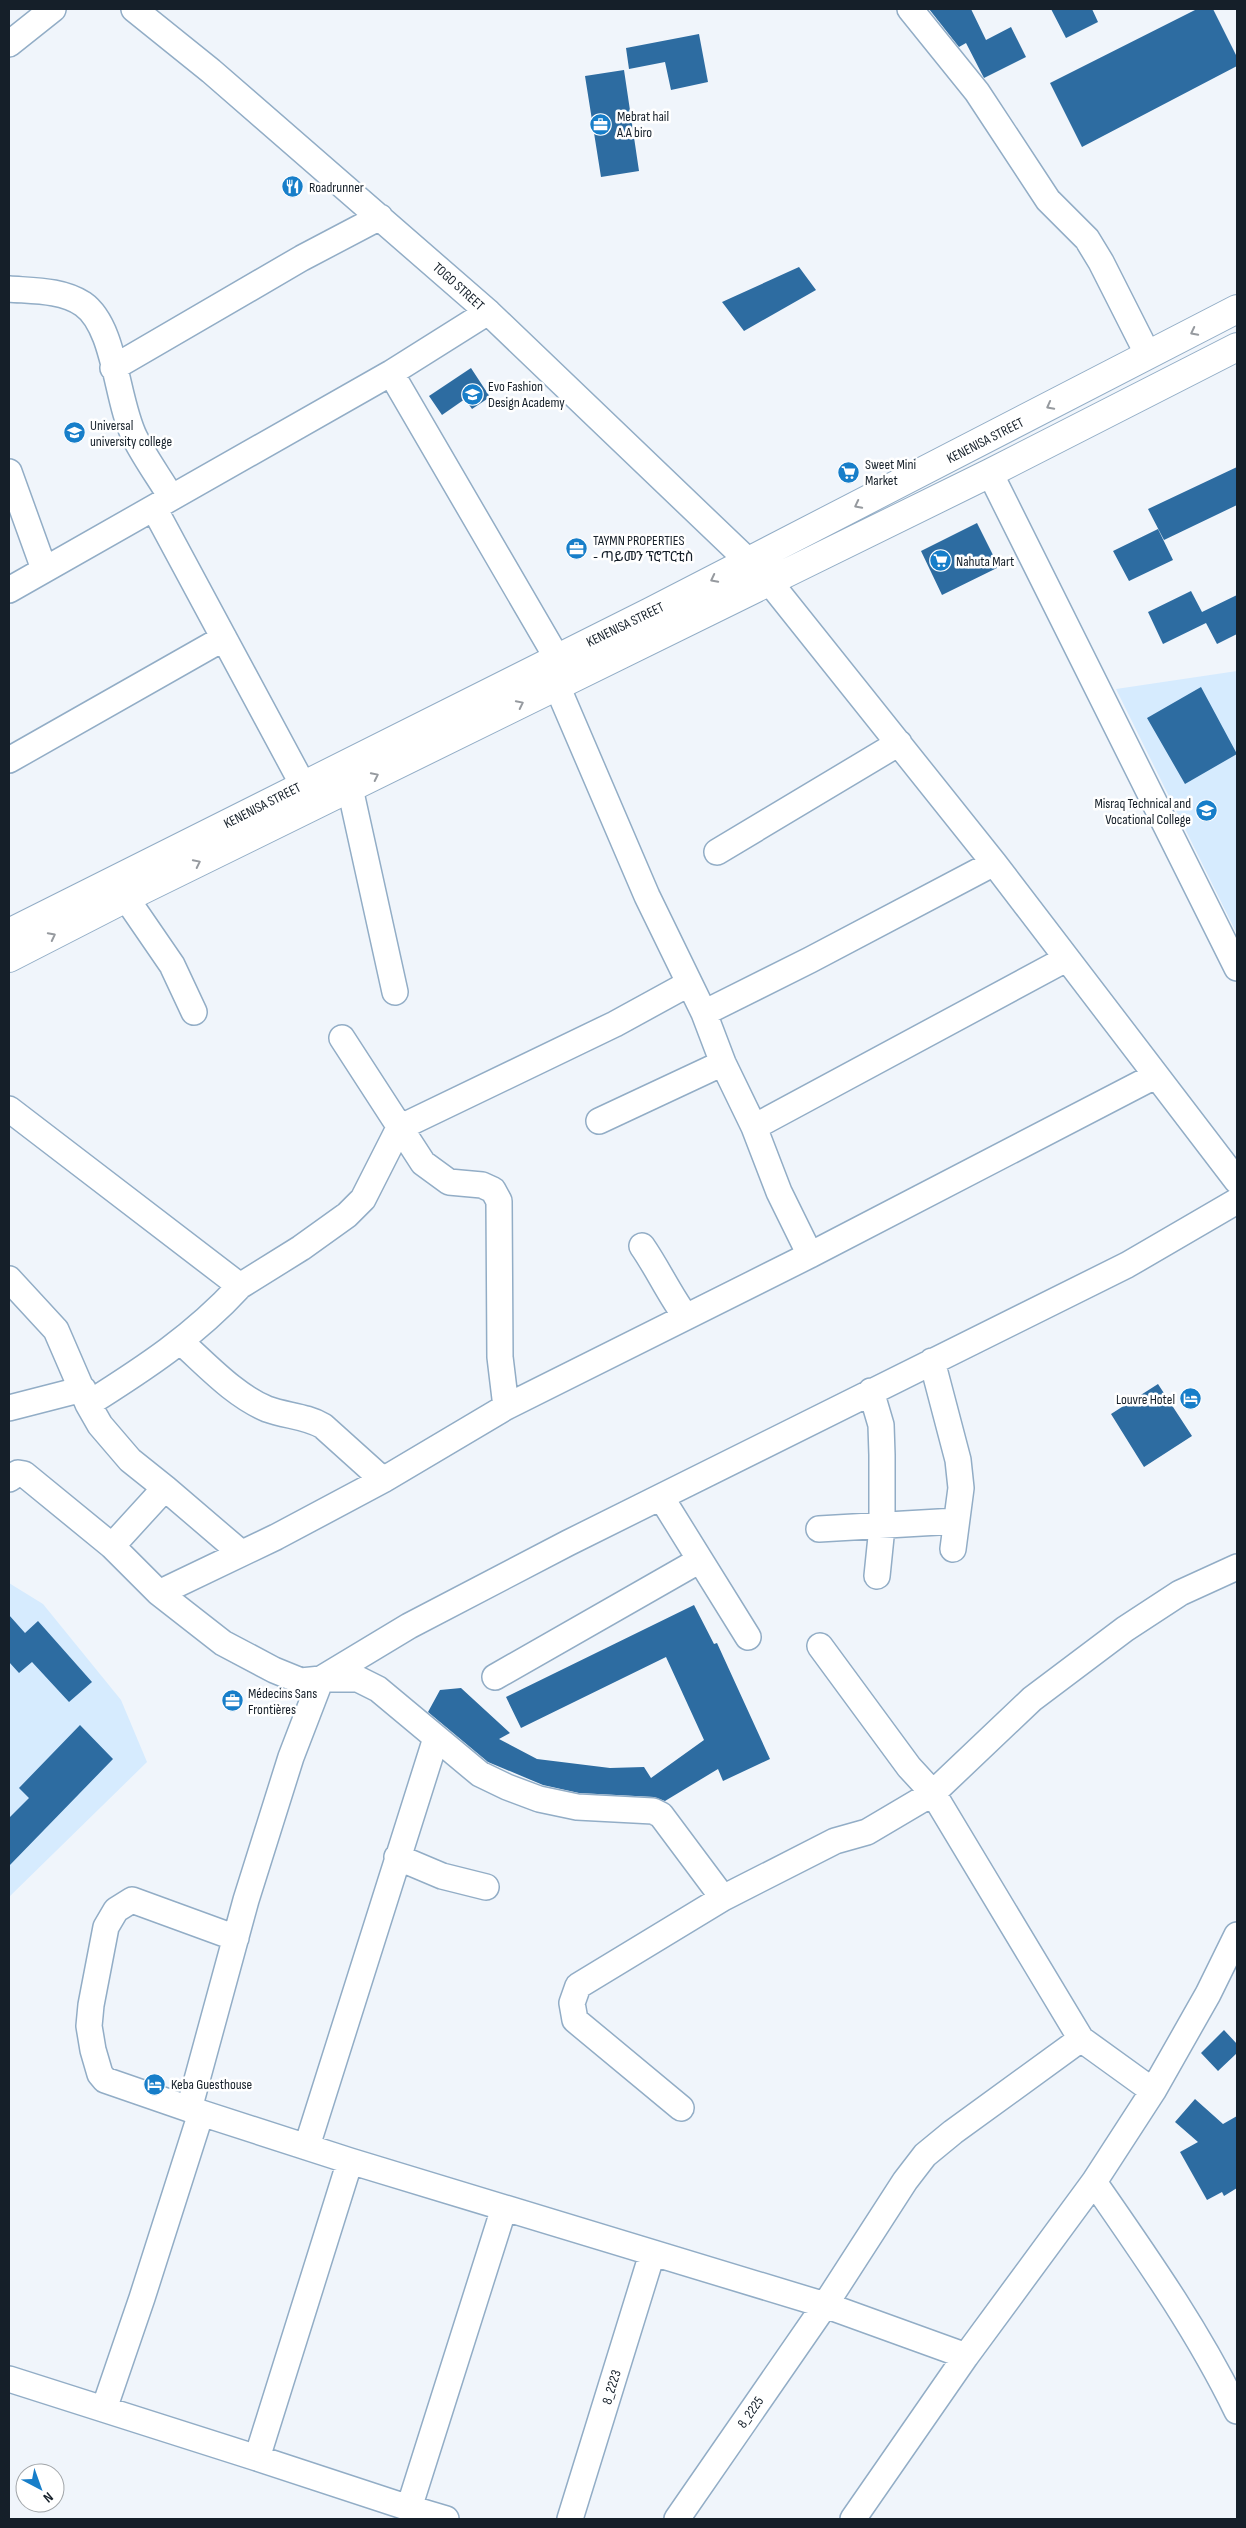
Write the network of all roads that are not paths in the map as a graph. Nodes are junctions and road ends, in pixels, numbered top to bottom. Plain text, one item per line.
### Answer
1 (53, 9) edge
2 (134, 9) edge
3 (910, 9) edge
4 (9, 44) edge
5 (380, 216) junction
6 (9, 289) edge
7 (1237, 311) edge
8 (488, 312) junction
9 (1237, 347) edge
10 (1148, 355) junction
11 (113, 368) junction
12 (391, 373) junction
13 (9, 472) edge
14 (990, 473) junction
15 (163, 502) junction
16 (749, 561) junction
17 (44, 569) junction
18 (768, 580) junction
19 (9, 590) edge
20 (224, 638) junction
21 (558, 658) junction
22 (557, 686) junction
23 (899, 743) junction
24 (9, 760) edge
25 (303, 785) junction
26 (350, 788) junction
27 (717, 852) dead end
28 (994, 863) junction
29 (126, 898) junction
30 (9, 933) edge
31 (9, 958) edge
32 (1066, 959) junction
33 (1237, 968) edge
34 (688, 984) junction
35 (395, 992) dead end
36 (194, 1012) dead end
37 (704, 1013) junction
38 (342, 1038) dead end
39 (723, 1063) junction
40 (1155, 1076) junction
41 (9, 1109) edge
42 (599, 1121) dead end
43 (754, 1127) junction
44 (399, 1128) junction
45 (1237, 1180) edge
46 (1237, 1201) edge
47 (642, 1246) dead end
48 (810, 1254) junction
49 (9, 1279) edge
50 (240, 1286) junction
51 (686, 1317) junction
52 (181, 1342) junction
53 (932, 1361) junction
54 (871, 1391) junction
55 (85, 1397) junction
56 (506, 1407) junction
57 (9, 1408) edge
58 (9, 1480) edge
59 (383, 1480) junction
60 (165, 1488) junction
61 (661, 1497) junction
62 (956, 1521) junction
63 (882, 1527) junction
64 (819, 1529) dead end
65 (112, 1546) junction
66 (953, 1549) dead end
67 (241, 1553) junction
68 (700, 1560) junction
69 (1237, 1567) edge
70 (877, 1576) dead end
71 (159, 1594) junction
72 (748, 1637) dead end
73 (820, 1646) dead end
74 (495, 1677) dead end
75 (321, 1679) junction
76 (436, 1738) junction
77 (933, 1793) junction
78 (397, 1858) junction
79 (486, 1887) dead end
80 (724, 1898) junction
81 (1237, 1935) edge
82 (236, 1938) junction
83 (1082, 2039) junction
84 (1153, 2091) junction
85 (680, 2108) dead end
86 (195, 2111) junction
87 (307, 2146) junction
88 (350, 2161) junction
89 (1094, 2182) junction
90 (504, 2208) junction
91 (652, 2254) junction
92 (825, 2305) junction
93 (966, 2356) junction
94 (9, 2379) edge
95 (104, 2409) junction
96 (1237, 2412) edge
97 (256, 2458) junction
98 (409, 2508) junction
99 (446, 2519) edge
100 (570, 2519) edge
101 (677, 2519) edge
102 (853, 2519) edge

1 - 4 street
2 - 5 street, TOGO STREET
3 - 10 street
5 - 8 street, TOGO STREET
5 - 11 street
6 - 11 street
7 -> 10 main road, KENENISA STREET
8 - 12 street
8 - 16 street, TOGO STREET
9 - 14 main road, KENENISA STREET
10 -> 16 main road, KENENISA STREET
11 - 15 street
12 - 15 street
12 - 21 street
13 - 17 street
14 - 18 main road, KENENISA STREET
14 - 33 street
15 - 17 street
15 - 20 street
16 - 18 street, TOGO STREET
16 -> 21 main road, KENENISA STREET
17 - 19 street
18 - 22 main road, KENENISA STREET
18 - 23 street, TOGO STREET
20 - 24 street
20 - 25 street
21 - 25 main road, KENENISA STREET
26 -> 22 main road, KENENISA STREET
22 - 34 street
23 - 27 street
23 - 28 street, TOGO STREET
25 - 30 main road, KENENISA STREET
29 -> 26 main road, KENENISA STREET
26 - 35 street
28 - 32 street, TOGO STREET
28 - 37 street
31 -> 29 main road, KENENISA STREET
29 - 36 street
32 - 40 street, TOGO STREET
32 - 43 street
34 - 37 street
34 - 44 street
37 - 39 street
38 - 44 street
39 - 42 street
39 - 43 street
40 - 45 street, TOGO STREET
40 - 48 street
41 - 50 street
43 - 48 street
44 - 50 street
44 - 56 street
46 - 53 street
47 - 51 street
48 - 51 street
49 - 55 street
50 - 52 street
51 - 56 street
52 - 55 street
52 - 59 street
53 - 54 street
53 - 62 street
54 - 61 street
54 - 63 street
55 - 57 street
55 - 60 street
56 - 59 street
58 - 65 street
59 - 67 street
60 - 65 street
60 - 67 street
61 - 68 street
61 - 75 street
62 - 63 street
62 - 66 street
63 - 64 street
63 - 70 street
65 - 71 street
67 - 71 street
68 - 72 street
68 - 74 street
69 - 77 street
71 - 75 street
73 - 77 street
75 - 76 street
75 - 82 street
76 - 78 street
76 - 80 street
77 - 80 street
77 - 83 street
78 - 79 street
78 - 87 street
80 - 85 street
81 - 84 street
82 - 86 street
82 - 86 street
83 - 84 street
83 - 92 street, 8_2225
84 - 89 street
86 - 87 street
86 - 95 street
87 - 88 street
88 - 90 street
88 - 97 street
89 - 93 street
89 - 96 street
90 - 91 street
90 - 98 street
91 - 92 street
91 - 100 street, 8_2223
92 - 93 street
92 - 101 street, 8_2225
93 - 102 street
94 - 95 street
95 - 97 street
97 - 98 street
98 - 99 street

